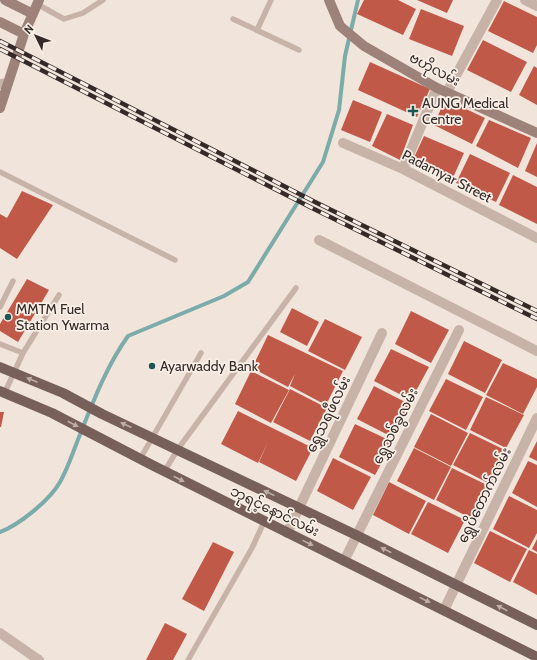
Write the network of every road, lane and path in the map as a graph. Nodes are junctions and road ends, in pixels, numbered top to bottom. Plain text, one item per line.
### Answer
1 (5, 0) edge
2 (103, 0) edge
3 (271, 0) edge
4 (328, 0) edge
5 (497, 0) edge
6 (525, 0) edge
7 (36, 6) edge
8 (537, 6) edge
9 (233, 18) dead end
10 (0, 22) edge
11 (257, 30) junction
12 (24, 34) junction
13 (299, 50) dead end
14 (4, 84) edge
15 (437, 88) junction
16 (447, 92) junction
17 (0, 108) edge
18 (537, 133) edge
19 (343, 143) dead end
20 (403, 169) junction
21 (0, 172) edge
22 (537, 238) edge
23 (319, 240) dead end
24 (175, 260) dead end
25 (13, 281) dead end
26 (296, 288) dead end
27 (59, 295) dead end
28 (0, 307) edge
29 (459, 330) dead end
30 (382, 333) dead end
31 (0, 344) edge
32 (537, 351) edge
33 (23, 353) junction
34 (201, 353) dead end
35 (0, 367) edge
36 (14, 372) junction
37 (3, 392) edge
38 (537, 418) edge
39 (152, 437) junction
40 (178, 449) junction
41 (140, 459) junction
42 (164, 472) junction
43 (298, 507) junction
44 (264, 522) junction
45 (287, 533) junction
46 (356, 535) junction
47 (344, 561) junction
48 (456, 584) junction
49 (444, 610) junction
50 (537, 625) edge
51 (0, 633) edge
52 (537, 657) edge
53 (39, 660) edge
54 (188, 660) edge

1 - 7 main road
2 - 7 lane
3 - 11 lane
4 - 15 main road, ဗဟိုလမ်း
5 - 16 street
6 - 8 street
7 - 12 main road
9 - 11 lane
10 - 12 main road
11 - 13 lane
12 - 14 main road
14 - 17 main road
15 - 16 main road, ဗဟိုလမ်း
15 - 20 street
16 - 18 main road, ဗဟိုလမ်း
19 - 20 street, Padamyar Street
20 - 22 street, Padamyar Street
21 - 24 lane
23 - 32 street
25 - 28 lane
26 - 40 lane
27 - 33 lane
29 - 46 street, ရွှေသစ်ခွလမ်း
30 - 43 street, ရွှေသရဖီလမ်း
31 - 33 lane
33 - 36 lane
34 - 39 lane
35 - 36 main road, ဘုရင့်နောင်လမ်း
36 - 37 lane
39 -> 36 main road, ဘုရင့်နောင်လမ်း
37 -> 41 main road, ဘုရင့်နောင်လမ်း
38 - 48 street, ရွှေပိတောက်လမ်း
39 - 40 main road, ဘုရင့်နောင်လမ်း
39 - 41 lane
40 - 42 lane
43 -> 40 main road, ဘုရင့်နောင်လမ်း
41 - 42 main road, ဘုရင့်နောင်လမ်း
42 -> 44 main road, ဘုရင့်နောင်လမ်း
43 - 45 street, ရွှေသရဖီလမ်း
43 - 46 main road, ဘုရင့်နောင်လမ်း
44 - 45 main road, ဘုရင့်နောင်လမ်း
44 - 54 lane
45 -> 47 main road, ဘုရင့်နောင်လမ်း
46 - 47 street, ရွှေသစ်ခွလမ်း
48 -> 46 main road, ဘုရင့်နောင်လမ်း
47 -> 49 main road, ဘုရင့်နောင်လမ်း
48 - 49 street, ရွှေပိတောက်လမ်း
50 -> 48 main road, ဘုရင့်နောင်လမ်း
49 - 52 main road, ဘုရင့်နောင်လမ်း
51 - 53 street

